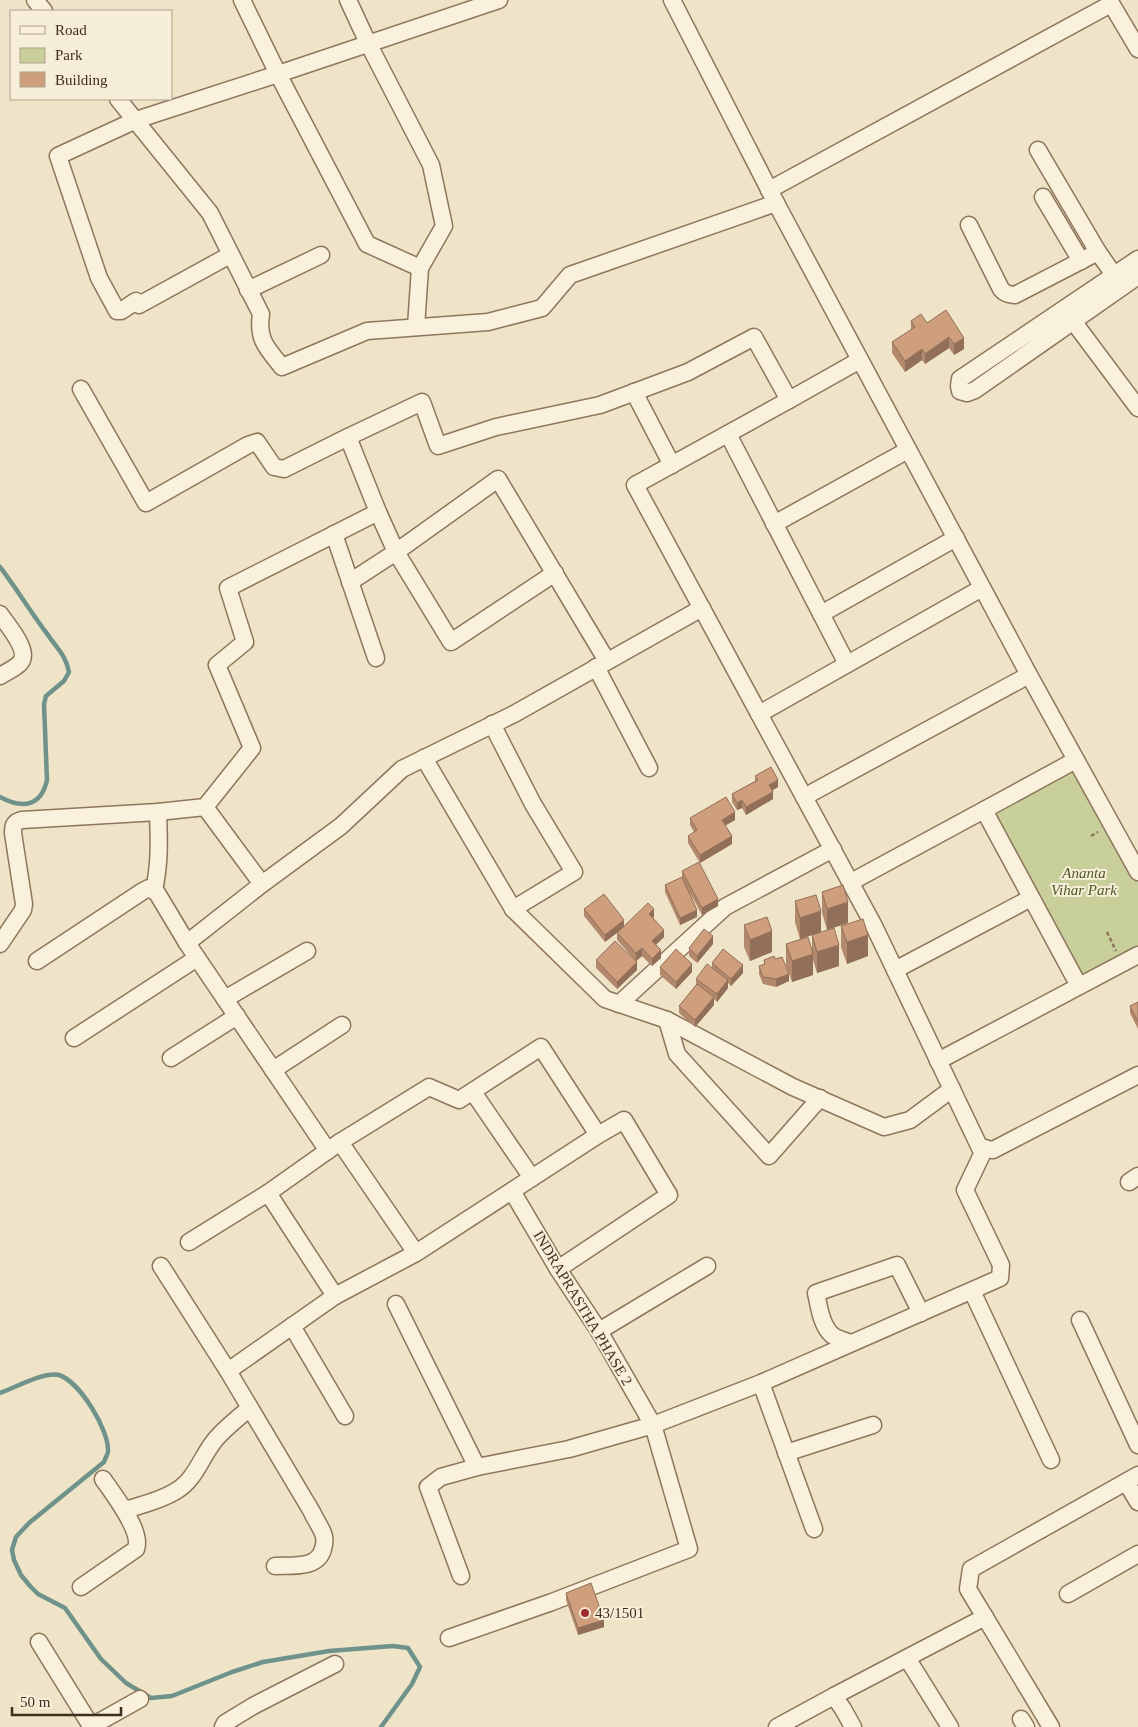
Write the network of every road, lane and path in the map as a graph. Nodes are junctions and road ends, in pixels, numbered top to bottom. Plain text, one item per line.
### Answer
1 (35, 0) edge
2 (242, 0) edge
3 (348, 0) edge
4 (499, 0) edge
5 (672, 0) edge
6 (1110, 2) edge
7 (461, 6) edge
8 (43, 10) edge
9 (368, 43) junction
10 (1138, 49) edge
11 (278, 74) junction
12 (119, 100) edge
13 (136, 120) junction
14 (1038, 150) dead end
15 (772, 197) junction
16 (1043, 197) dead end
17 (969, 226) dead end
18 (1098, 252) junction
19 (230, 255) junction
20 (321, 255) dead end
21 (1138, 259) edge
22 (1081, 261) junction
23 (420, 268) junction
24 (1114, 275) junction
25 (1137, 279) edge
26 (248, 290) junction
27 (1073, 320) junction
28 (416, 327) junction
29 (860, 360) junction
30 (81, 389) dead end
31 (634, 392) junction
32 (789, 400) junction
33 (1138, 408) edge
34 (728, 434) junction
35 (348, 437) junction
36 (908, 450) junction
37 (672, 465) junction
38 (378, 512) junction
39 (774, 524) junction
40 (334, 534) junction
41 (956, 538) junction
42 (396, 552) junction
43 (554, 574) junction
44 (350, 582) junction
45 (982, 588) junction
46 (702, 608) junction
47 (0, 614) edge
48 (821, 614) junction
49 (376, 658) dead end
50 (602, 664) junction
51 (847, 664) junction
52 (1029, 675) junction
53 (0, 676) edge
54 (759, 714) junction
55 (492, 724) junction
56 (424, 758) junction
57 (1076, 760) junction
58 (649, 768) dead end
59 (804, 797) junction
60 (205, 807) junction
61 (984, 810) junction
62 (158, 812) junction
63 (833, 849) junction
64 (1134, 854) edge
65 (1138, 872) edge
66 (851, 882) junction
67 (262, 884) junction
68 (154, 890) junction
69 (1031, 898) junction
70 (513, 910) junction
71 (874, 926) junction
72 (856, 932) edge
73 (1107, 932) dead end
74 (187, 942) junction
75 (0, 944) edge
76 (307, 951) dead end
77 (1138, 955) edge
78 (197, 958) junction
79 (37, 961) dead end
80 (1122, 963) junction
81 (895, 970) junction
82 (1079, 986) junction
83 (226, 1000) junction
84 (619, 1004) junction
85 (237, 1016) junction
86 (667, 1020) junction
87 (342, 1025) dead end
88 (74, 1038) dead end
89 (171, 1058) dead end
90 (938, 1061) junction
91 (273, 1070) junction
92 (1138, 1075) edge
93 (952, 1089) junction
94 (473, 1092) junction
95 (820, 1098) junction
96 (598, 1135) junction
97 (334, 1146) junction
98 (984, 1148) junction
99 (532, 1178) junction
100 (512, 1191) junction
101 (268, 1193) junction
102 (189, 1242) dead end
103 (416, 1253) junction
104 (161, 1266) dead end
105 (707, 1266) dead end
106 (558, 1269) junction
107 (972, 1291) junction
108 (335, 1296) junction
109 (396, 1304) dead end
110 (921, 1313) junction
111 (1080, 1320) dead end
112 (292, 1326) junction
113 (599, 1331) junction
114 (851, 1343) junction
115 (228, 1371) junction
116 (761, 1383) junction
117 (250, 1408) junction
118 (345, 1416) dead end
119 (653, 1425) junction
120 (873, 1425) dead end
121 (1138, 1446) edge
122 (786, 1453) junction
123 (1051, 1460) dead end
124 (478, 1467) junction
125 (1132, 1479) edge
126 (103, 1480) dead end
127 (1138, 1502) edge
128 (125, 1510) junction
129 (814, 1530) dead end
130 (1138, 1554) edge
131 (275, 1566) dead end
132 (460, 1576) dead end
133 (81, 1587) dead end
134 (1068, 1594) dead end
135 (986, 1617) junction
136 (449, 1638) dead end
137 (38, 1642) dead end
138 (907, 1658) junction
139 (335, 1664) dead end
140 (834, 1696) junction
141 (140, 1699) dead end
142 (91, 1727) edge
143 (223, 1727) edge
144 (777, 1727) edge
145 (853, 1727) edge
146 (950, 1727) edge
147 (1051, 1727) edge

1 - 8 street
2 - 11 street
3 - 9 street
4 - 7 street
5 - 15 street
6 - 10 street
6 - 15 street
7 - 9 street
9 - 11 street
9 - 23 street
11 - 13 street
11 - 23 street
12 - 13 street
13 - 19 street
13 - 19 street
14 - 18 street
15 - 28 street
15 - 29 street
16 - 22 street
17 - 22 street
18 - 22 street
18 - 24 street
19 - 26 street
20 - 26 street
21 - 24 street
23 - 28 street
24 - 27 street
25 - 27 street
26 - 28 street
27 - 33 street
29 - 32 street
29 - 36 street
30 - 35 street
31 - 32 street
31 - 35 street
31 - 37 street
32 - 34 street
34 - 37 street
34 - 39 street
35 - 38 street
36 - 39 street
36 - 41 street
37 - 46 street
38 - 40 street
38 - 42 street
39 - 48 street
40 - 44 street
40 - 60 street
41 - 45 street
41 - 48 street
42 - 43 street
42 - 43 street
42 - 44 street
43 - 50 street
44 - 49 street
45 - 51 street
45 - 52 street
46 - 50 street
46 - 54 street
47 - 53 street
48 - 51 street
50 - 55 street
50 - 58 street
51 - 54 street
52 - 57 street
52 - 59 street
54 - 59 street
55 - 56 street
55 - 70 street
56 - 67 street
56 - 70 street
57 - 61 street
57 - 64 street
59 - 63 street
60 - 62 street
60 - 67 street
61 - 66 street
61 - 69 street
62 - 68 street
62 - 75 street
63 - 66 street
63 - 84 street
64 - 65 street
66 - 71 street
67 - 74 street
68 - 74 street
68 - 79 street
69 - 81 street
69 - 82 street
70 - 84 street
71 - 72 street
71 - 81 street
73 - 80 path
74 - 78 street
76 - 83 street
77 - 80 street
78 - 83 street
78 - 88 street
80 - 82 street
81 - 90 street
82 - 90 street
83 - 85 street
84 - 86 street
85 - 89 street
85 - 91 street
86 - 95 street
86 - 95 street
87 - 91 street
90 - 93 street
91 - 97 street
92 - 98 street
93 - 95 street
93 - 98 street
94 - 96 street
94 - 97 street
94 - 99 street
96 - 99 street
96 - 106 street
97 - 101 street
97 - 103 street
98 - 107 street
99 - 100 street
100 - 103 street
100 - 106 street, INDRAPRASTHA PHASE 2
101 - 102 street
101 - 108 street
103 - 108 street
104 - 115 street
105 - 113 street
106 - 113 street, INDRAPRASTHA PHASE 2
107 - 110 street
107 - 123 street
108 - 112 street
109 - 124 street
110 - 114 street
110 - 114 street
111 - 121 street
112 - 115 street
112 - 118 street
113 - 119 street, INDRAPRASTHA PHASE 2
114 - 116 street
115 - 117 street
116 - 119 street
116 - 122 street
117 - 128 street
117 - 131 street
119 - 124 street
119 - 136 street, INDRAPRASTHA PHASE 2
120 - 122 street
122 - 129 street
124 - 132 street
125 - 127 street
125 - 135 street
126 - 128 street
128 - 133 street
130 - 134 street
135 - 138 street
135 - 147 street
137 - 142 street
138 - 140 street
138 - 146 street
139 - 143 street
140 - 144 street
140 - 145 street
141 - 142 street

